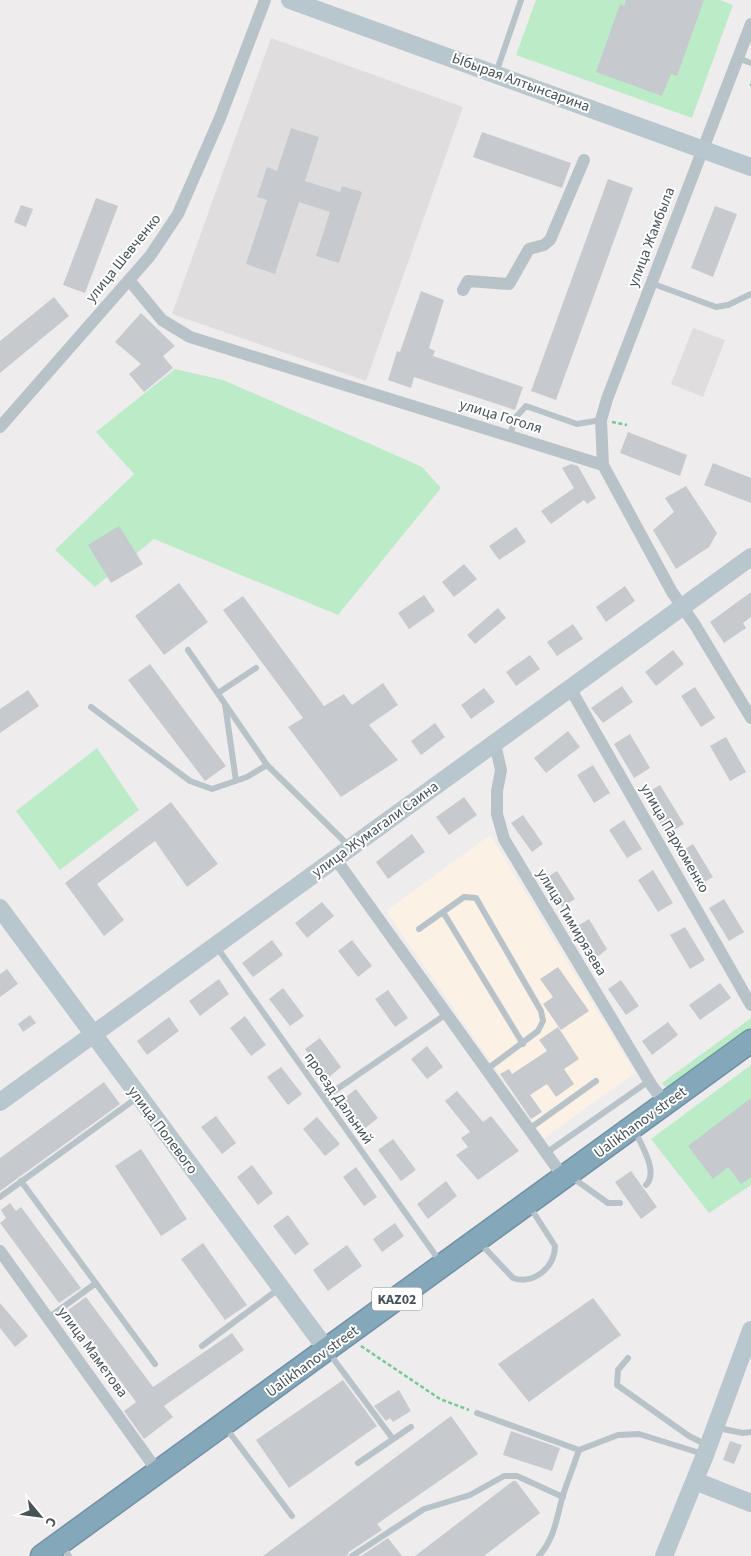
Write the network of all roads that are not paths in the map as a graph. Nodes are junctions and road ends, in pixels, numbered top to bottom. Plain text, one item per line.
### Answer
1 (266, 0) edge
2 (290, 0) edge
3 (521, 0) edge
4 (751, 24) edge
5 (738, 58) junction
6 (751, 63) edge
7 (496, 73) junction
8 (704, 148) junction
9 (584, 160) dead end
10 (751, 167) edge
11 (129, 280) junction
12 (651, 282) junction
13 (463, 290) dead end
14 (751, 294) edge
15 (601, 420) junction
16 (0, 427) edge
17 (510, 436) junction
18 (603, 465) junction
19 (751, 557) edge
20 (683, 607) junction
21 (188, 650) dead end
22 (256, 668) dead end
23 (570, 688) junction
24 (218, 693) junction
25 (225, 702) junction
26 (91, 707) dead end
27 (751, 718) edge
28 (495, 744) junction
29 (267, 765) junction
30 (236, 782) junction
31 (350, 847) junction
32 (335, 858) junction
33 (0, 908) edge
34 (443, 912) junction
35 (419, 929) dead end
36 (216, 946) junction
37 (751, 1005) edge
38 (445, 1015) junction
39 (93, 1035) junction
40 (751, 1041) edge
41 (523, 1044) junction
42 (485, 1071) junction
43 (596, 1081) dead end
44 (649, 1081) junction
45 (138, 1097) junction
46 (324, 1098) junction
47 (0, 1102) edge
48 (666, 1104) junction
49 (634, 1127) junction
50 (528, 1129) junction
51 (546, 1153) junction
52 (566, 1177) junction
53 (21, 1181) junction
54 (646, 1185) dead end
55 (0, 1197) edge
56 (620, 1203) dead end
57 (527, 1204) junction
58 (477, 1240) junction
59 (0, 1251) edge
60 (442, 1265) junction
61 (96, 1283) junction
62 (281, 1287) junction
63 (48, 1318) junction
64 (751, 1330) edge
65 (202, 1346) dead end
66 (327, 1350) junction
67 (628, 1358) dead end
68 (155, 1364) dead end
69 (477, 1413) road end
70 (224, 1425) junction
71 (411, 1427) dead end
72 (715, 1427) junction
73 (751, 1432) edge
74 (393, 1439) junction
75 (579, 1450) junction
76 (707, 1450) junction
77 (358, 1463) dead end
78 (158, 1472) junction
79 (695, 1480) junction
80 (563, 1496) junction
81 (751, 1503) edge
82 (292, 1516) dead end
83 (57, 1552) edge
84 (352, 1556) edge
85 (540, 1556) edge
86 (664, 1556) edge

1 - 11 street, улица Шевченко
2 - 7 street, Ыбырая Алтынсарина
3 - 7 lane
4 - 5 street, улица Жамбыла
5 - 6 lane
5 - 8 street, улица Жамбыла
7 - 8 street, Ыбырая Алтынсарина
8 - 10 street, Ыбырая Алтынсарина
8 - 12 street, улица Жамбыла
9 - 13 street
11 - 16 street, улица Шевченко
11 - 17 street, улица Гоголя
12 - 14 lane
12 - 15 street, улица Жамбыла
15 - 17 lane
15 - 18 street, улица Жамбыла
17 - 18 street, улица Гоголя
18 - 20 street
19 - 20 street, улица Жумагали Саина
20 - 23 street, улица Жумагали Саина
20 - 27 street
21 - 24 lane
22 - 24 lane
23 - 28 street, улица Жумагали Саина
23 - 37 street, улица Пархоменко
24 - 25 lane
25 - 29 lane
25 - 30 lane
26 - 30 lane
28 - 31 street, улица Жумагали Саина
28 - 44 street, улица Тимирязева
29 - 30 lane
29 - 31 lane
31 - 32 street, улица Жумагали Саина
32 - 36 street, улица Жумагали Саина
32 - 38 street
33 - 39 street, улица Полевого
34 - 35 lane
34 - 41 lane
34 - 41 lane
36 - 39 street, улица Жумагали Саина
36 - 46 lane, проезд Дальний
38 - 42 street
38 - 46 lane
39 - 45 street, улица Полевого
39 - 47 street, улица Жумагали Саина
40 - 48 highway, Ualikhanov street / KАZ02
41 - 42 lane
42 - 50 street
43 - 50 lane
44 - 48 street, улица Тимирязева
44 - 51 lane
45 - 53 lane
45 - 62 street, улица Полевого
46 - 60 lane, проезд Дальний
48 - 49 highway, Ualikhanov street / KАZ02
49 - 52 highway, Ualikhanov street / KАZ02
49 - 54 lane
50 - 51 street
51 - 52 street
52 - 56 lane
52 - 57 highway, Ualikhanov street / KАZ02
53 - 55 lane
53 - 61 lane
57 - 58 highway, Ualikhanov street / KАZ02
57 - 58 lane
58 - 60 highway, Ualikhanov street / KАZ02
59 - 63 street, улица Маметова
60 - 66 highway, Ualikhanov street / KАZ02
61 - 63 lane
61 - 68 lane
62 - 65 lane
62 - 66 street, улица Полевого
63 - 78 street, улица Маметова
64 - 72 street
66 - 70 highway, Ualikhanov street / KАZ02
66 - 74 lane
67 - 76 lane
69 - 75 lane
70 - 78 highway, Ualikhanov street / KАZ02
70 - 82 lane
71 - 74 lane
72 - 73 lane
72 - 76 street
74 - 77 lane
75 - 76 lane
75 - 80 lane
76 - 79 street
78 - 83 highway, Ualikhanov street / KАZ02
79 - 81 street
79 - 86 street
80 - 84 lane
80 - 85 lane

